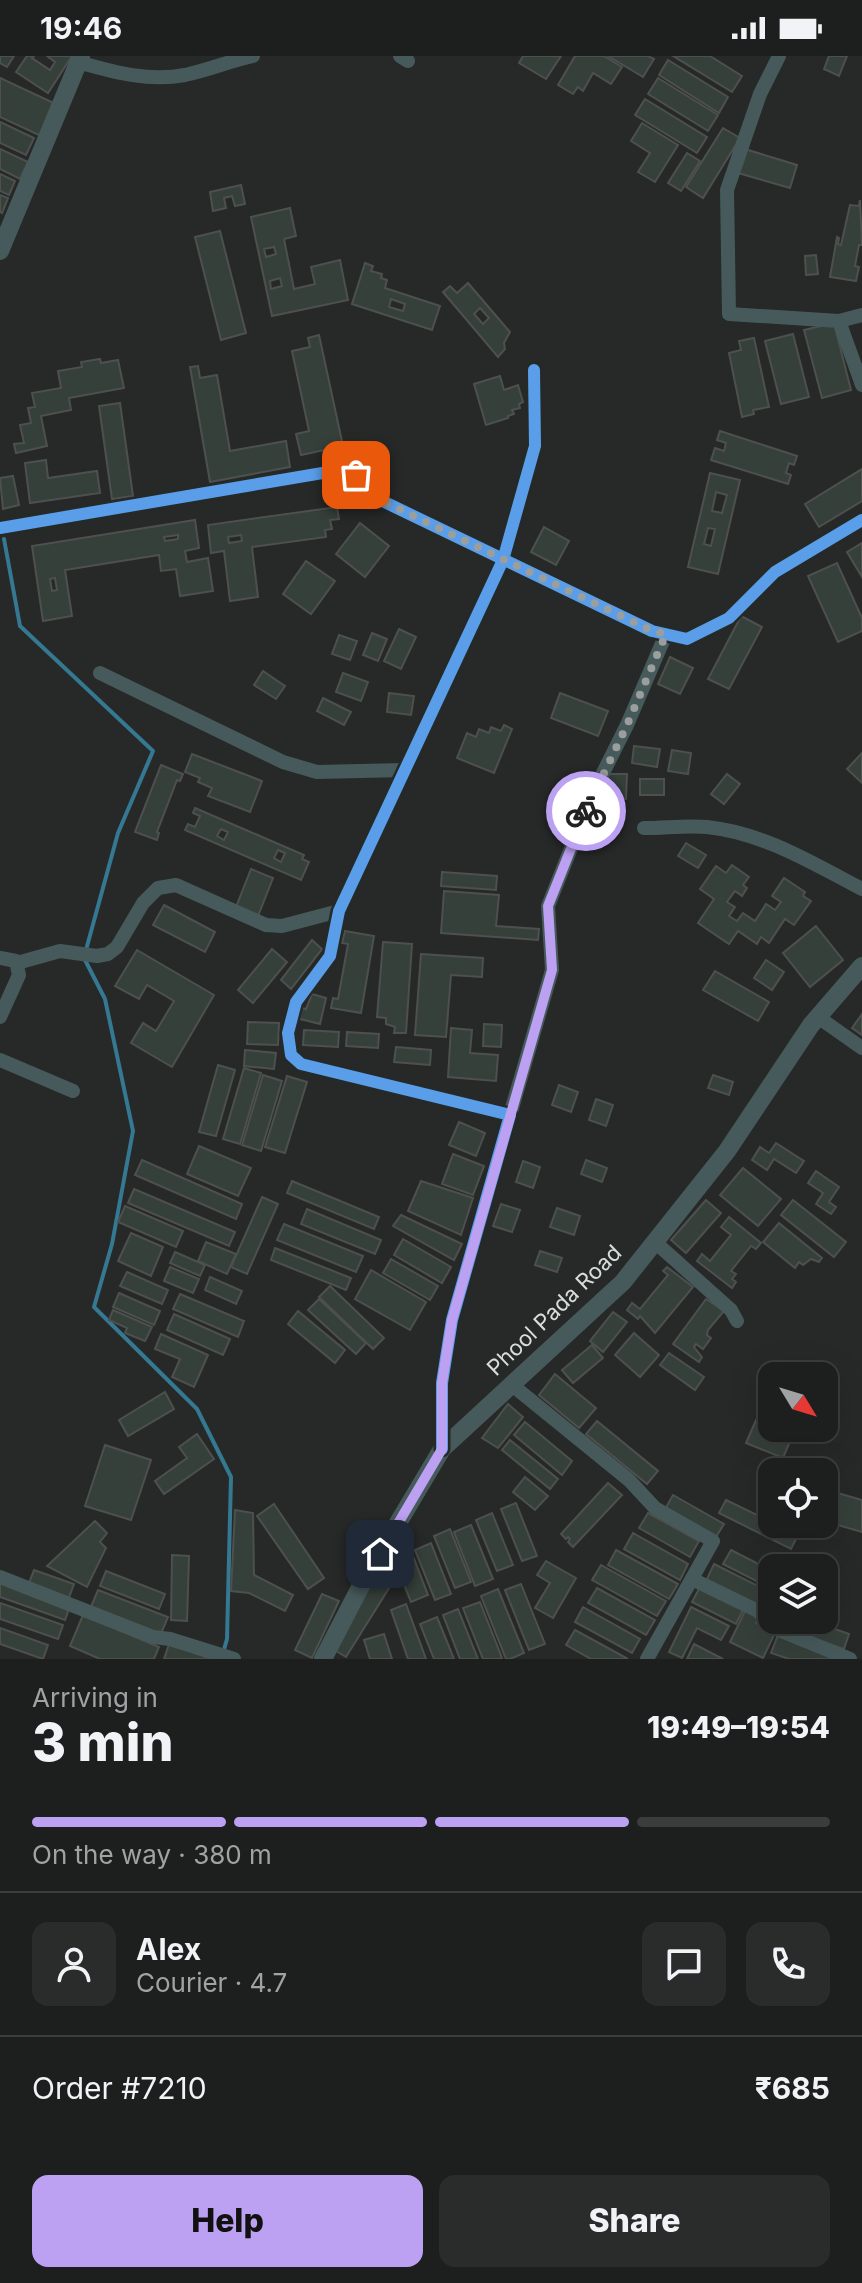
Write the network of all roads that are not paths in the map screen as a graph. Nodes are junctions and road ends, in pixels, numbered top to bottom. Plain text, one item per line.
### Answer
1 (253, 56) edge
2 (779, 56) edge
3 (80, 59) edge
4 (0, 251) edge
5 (862, 315) edge
6 (839, 321) junction
7 (534, 370) dead end
8 (862, 385) edge
9 (862, 520) edge
10 (0, 528) edge
11 (503, 560) junction
12 (666, 634) junction
13 (100, 673) dead end
14 (404, 770) junction
15 (644, 828) dead end
16 (862, 889) edge
17 (339, 911) junction
18 (0, 958) edge
19 (17, 963) junction
20 (862, 966) edge
21 (0, 1017) edge
22 (818, 1017) junction
23 (862, 1048) edge
24 (0, 1060) edge
25 (73, 1091) dead end
26 (510, 1115) junction
27 (655, 1242) junction
28 (737, 1321) dead end
29 (512, 1385) junction
30 (442, 1449) junction
31 (0, 1577) edge
32 (692, 1579) junction
33 (231, 1658) edge
34 (323, 1659) edge
35 (647, 1659) edge
36 (850, 1659) edge

1 - 3 street
2 - 6 street
3 - 4 street
5 - 6 street
6 - 8 street
7 - 11 street
9 - 12 street
10 - 11 street
11 - 12 street
11 - 14 street
12 - 26 street
13 - 14 street
14 - 17 street
15 - 16 street
17 - 19 street
17 - 26 street
18 - 19 street
19 - 21 street
20 - 22 street, Phool Pada Road
22 - 23 street
22 - 27 street, Phool Pada Road
24 - 25 street
26 - 30 street
27 - 28 street
27 - 29 street, Phool Pada Road
29 - 30 street, Phool Pada Road
29 - 32 street
30 - 34 street, Phool Pada Road
31 - 33 street
32 - 35 street
32 - 36 street

